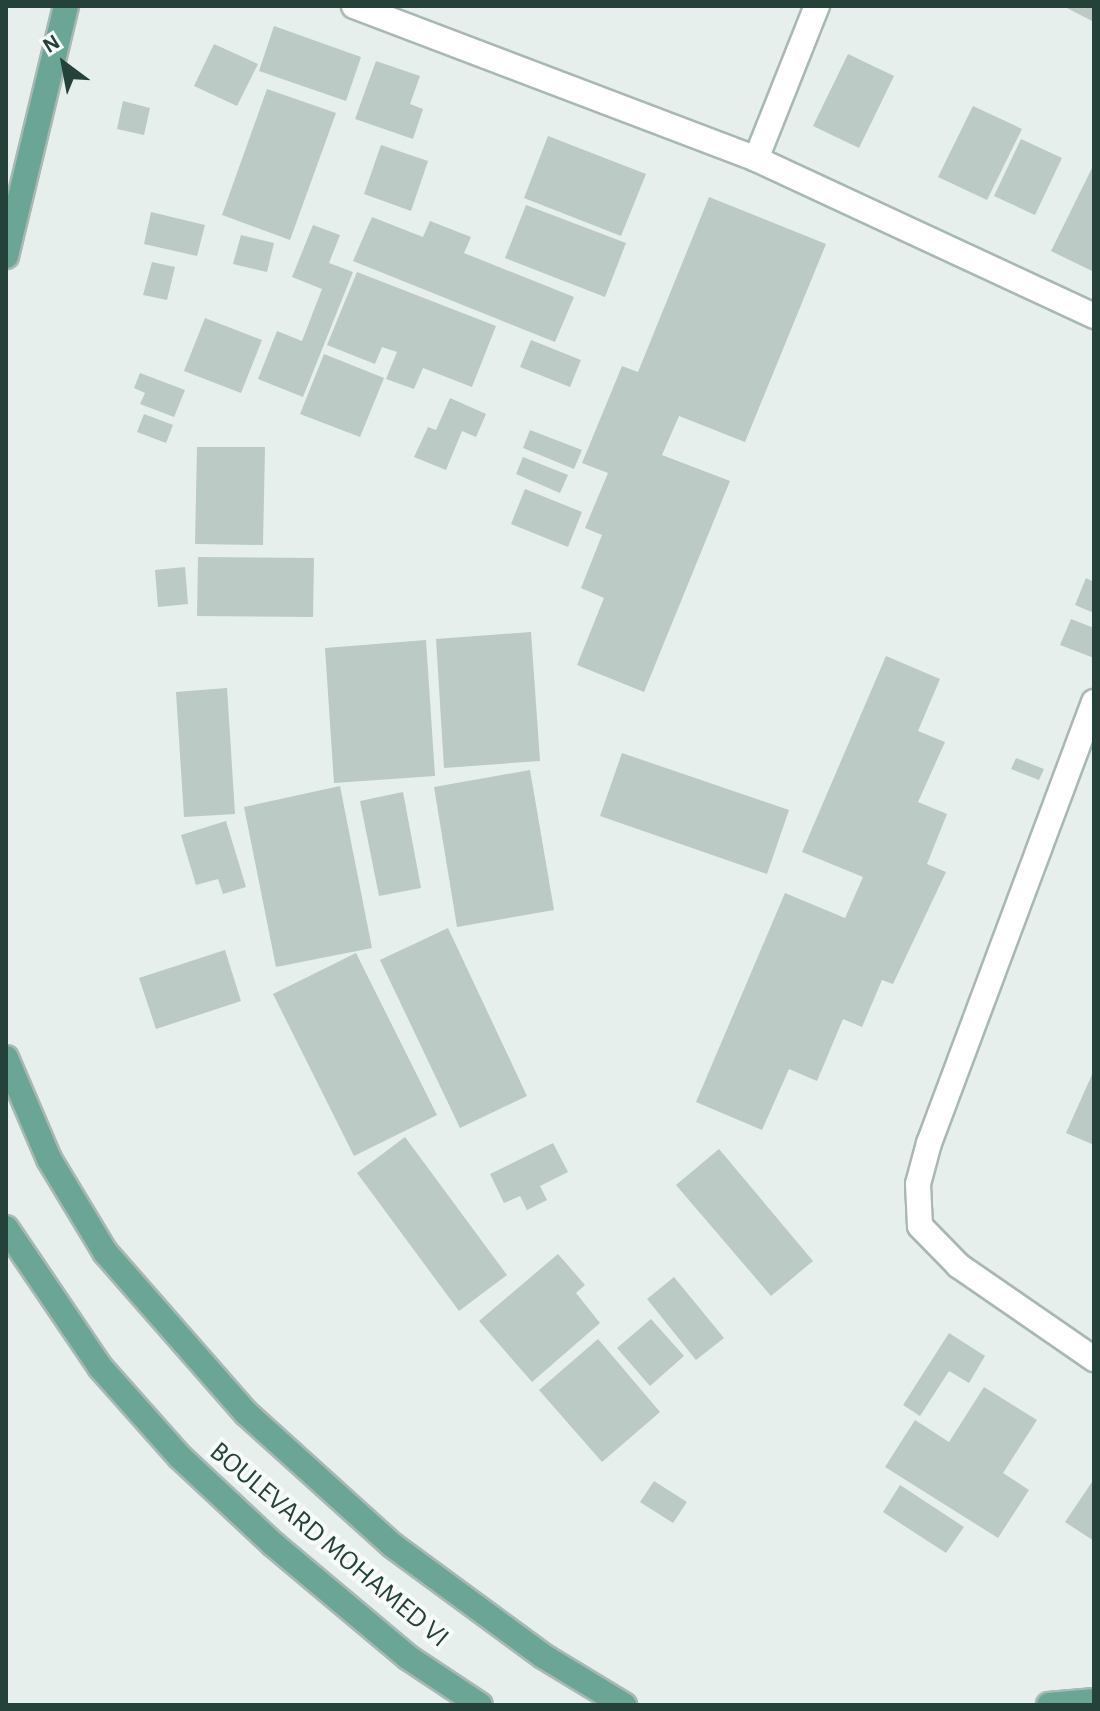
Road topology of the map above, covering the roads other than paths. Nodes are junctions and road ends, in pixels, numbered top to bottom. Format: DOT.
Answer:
graph roads {
  1 [pos="66,6"];
  2 [pos="354,6"];
  3 [pos="817,6"];
  4 [pos="756,159"];
  5 [pos="6,256"];
  6 [pos="1094,316"];
  7 [pos="1094,702"];
  8 [pos="6,1058"];
  9 [pos="6,1228"];
  10 [pos="1094,1359"];
  11 [pos="1094,1701"];
  12 [pos="480,1705"];
  13 [pos="624,1705"];
  14 [pos="1049,1705"];
  1 -- 5 [label="main road"];
  2 -- 4 [label="street"];
  3 -- 4 [label="street"];
  4 -- 6 [label="street"];
  7 -- 10 [label="street"];
  8 -- 13 [label="main road, BOULEVARD MOHAMED VI"];
  9 -- 12 [label="main road, BOULEVARD MOHAMED VI"];
  11 -- 14 [label="main road"];
}
